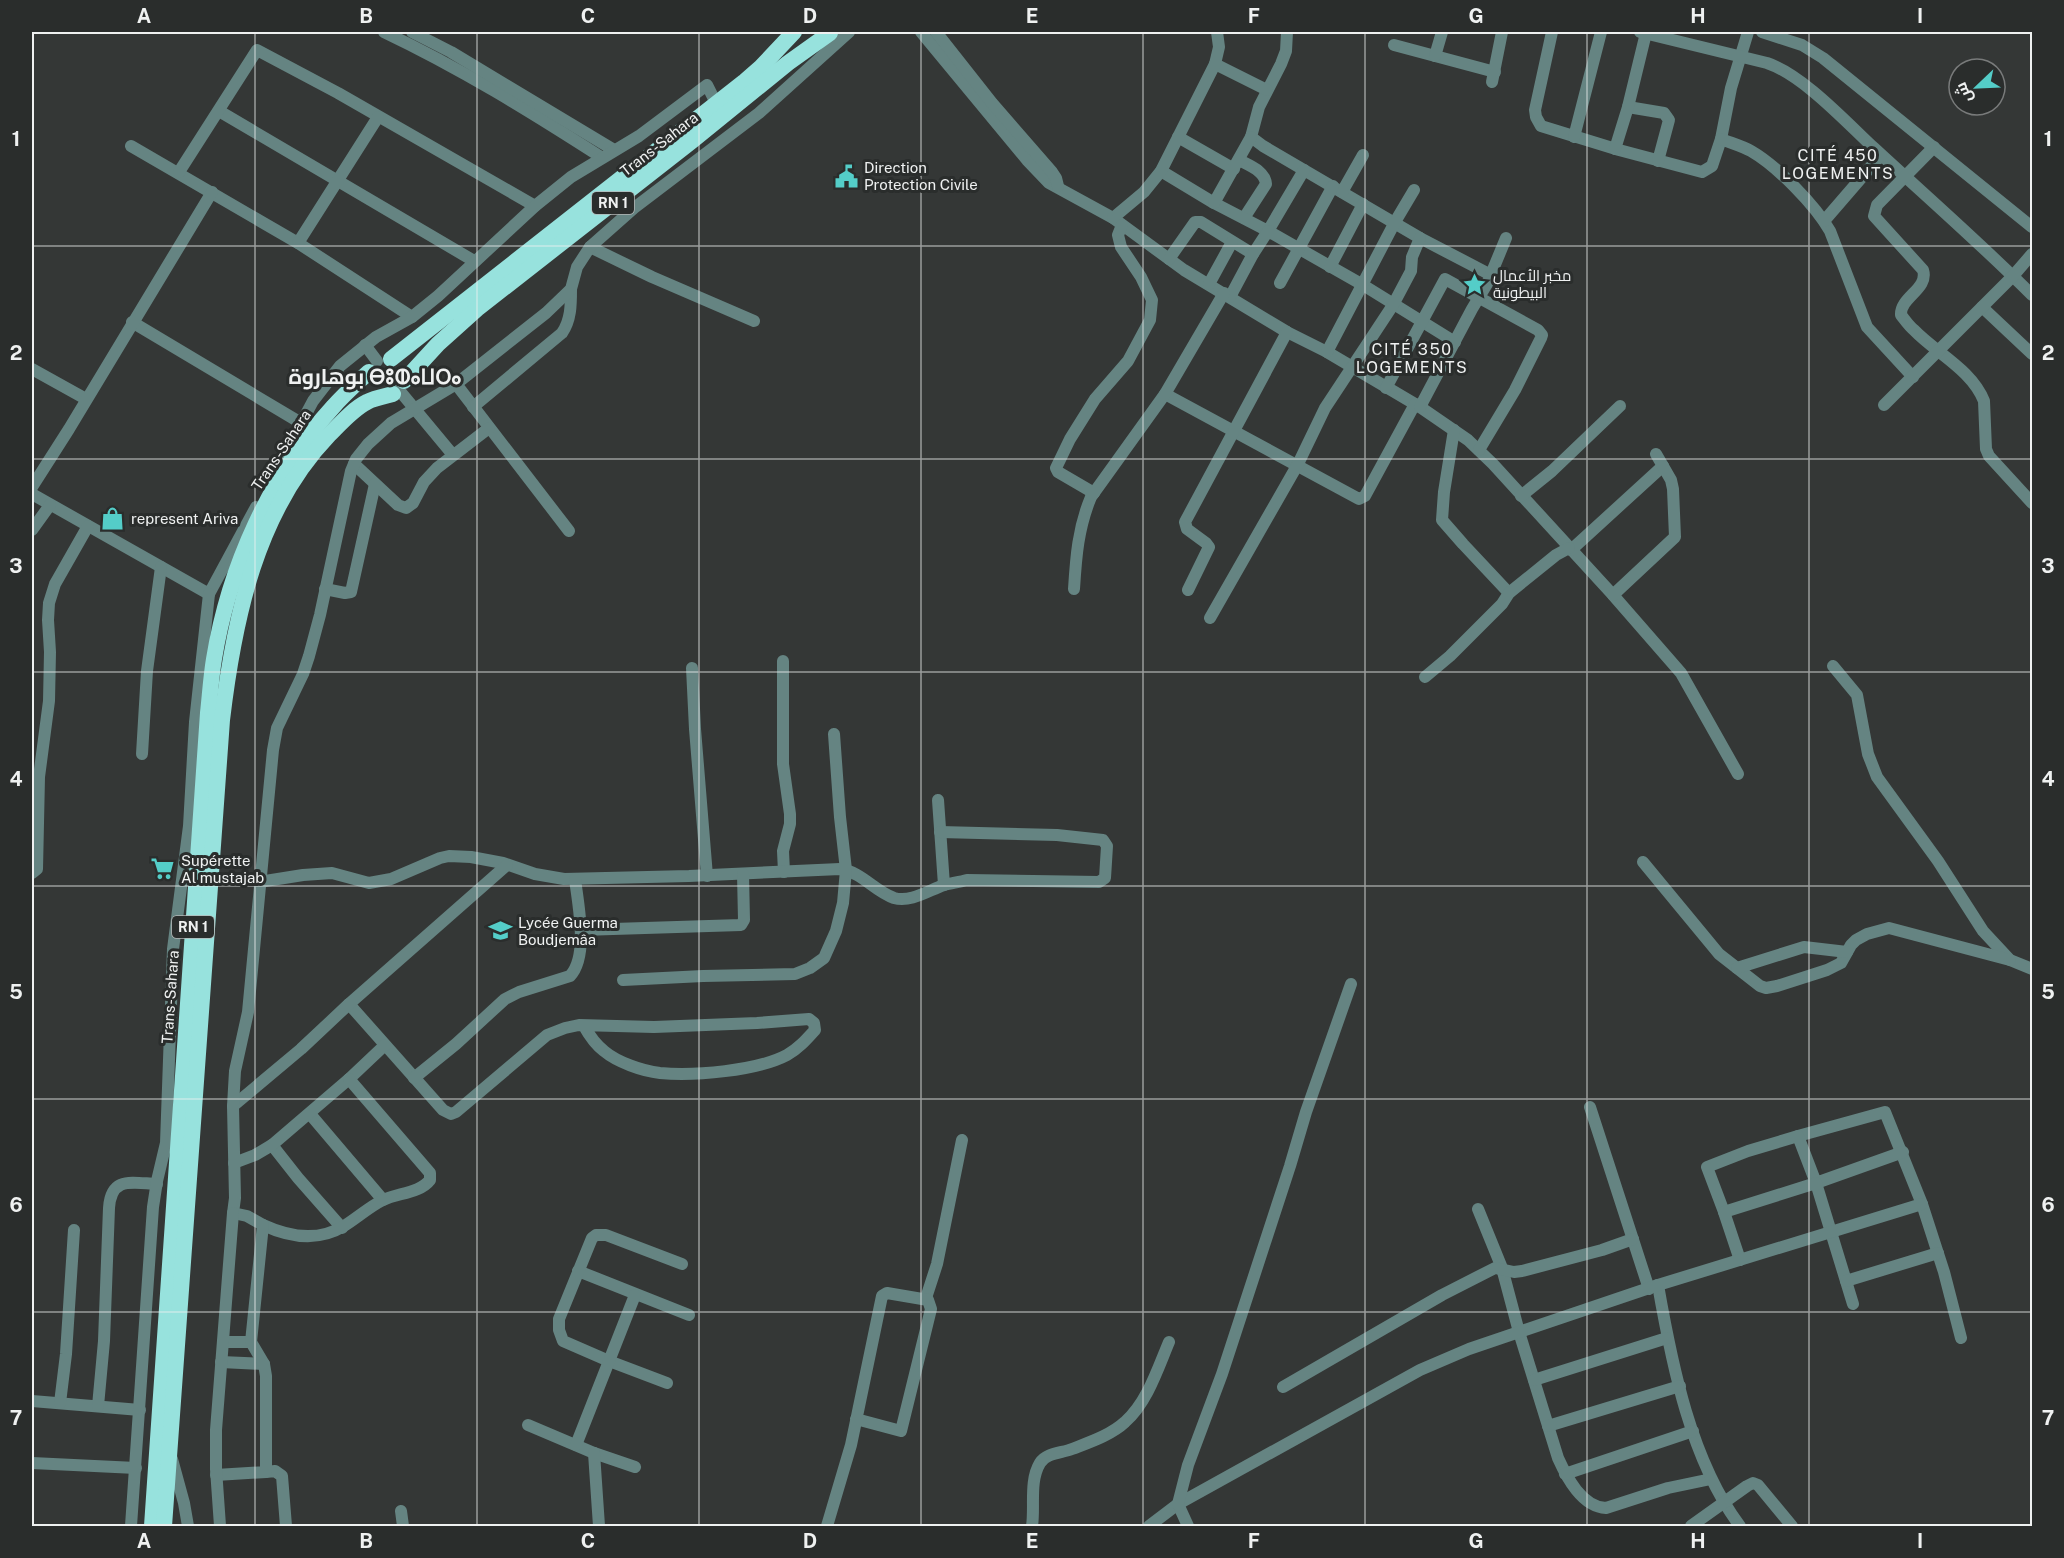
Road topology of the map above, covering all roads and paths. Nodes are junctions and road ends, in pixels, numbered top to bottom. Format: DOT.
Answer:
graph roads {
  1 [pos="384,32"];
  2 [pos="411,32"];
  3 [pos="794,32"];
  4 [pos="1217,32"];
  5 [pos="1287,32"];
  6 [pos="1442,32"];
  7 [pos="1502,32"];
  8 [pos="1552,32"];
  9 [pos="1601,32"];
  10 [pos="1643,32"];
  11 [pos="1748,32"];
  12 [pos="1762,32"];
  13 [pos="834,33"];
  14 [pos="931,34"];
  15 [pos="1664,34"];
  16 [pos="1394,45"];
  17 [pos="446,56"];
  18 [pos="1435,56"];
  19 [pos="1740,57"];
  20 [pos="1215,63"];
  21 [pos="1268,90"];
  22 [pos="513,95"];
  23 [pos="716,104"];
  24 [pos="1628,107"];
  25 [pos="219,111"];
  26 [pos="378,117"];
  27 [pos="1178,137"];
  28 [pos="1251,137"];
  29 [pos="1574,137"];
  30 [pos="1720,139"];
  31 [pos="131,146"];
  32 [pos="1934,147"];
  33 [pos="1615,149"];
  34 [pos="614,150"];
  35 [pos="1363,155"];
  36 [pos="1881,155"];
  37 [pos="602,157"];
  38 [pos="1658,161"];
  39 [pos="1236,164"];
  40 [pos="1304,170"];
  41 [pos="1161,171"];
  42 [pos="179,172"];
  43 [pos="1905,176"];
  44 [pos="336,181"];
  45 [pos="1338,189"];
  46 [pos="1414,190"];
  47 [pos="212,192"];
  48 [pos="1214,203"];
  49 [pos="1363,204"];
  50 [pos="535,206"];
  51 [pos="1244,218"];
  52 [pos="1117,221"];
  53 [pos="1824,221"];
  54 [pos="1395,222"];
  55 [pos="2032,227"];
  56 [pos="1268,231"];
  57 [pos="1420,238"];
  58 [pos="1506,238"];
  59 [pos="1232,242"];
  60 [pos="298,243"];
  61 [pos="590,247"];
  62 [pos="1299,249"];
  63 [pos="1253,254"];
  64 [pos="2032,254"];
  65 [pos="1168,259"];
  66 [pos="474,261"];
  67 [pos="1330,267"];
  68 [pos="1491,274"];
  69 [pos="2013,276"];
  70 [pos="1280,283"];
  71 [pos="1209,284"];
  72 [pos="1362,285"];
  73 [pos="571,289"];
  74 [pos="1227,295"];
  75 [pos="2032,295"];
  76 [pos="1479,298"];
  77 [pos="1394,305"];
  78 [pos="1982,307"];
  79 [pos="412,317"];
  80 [pos="754,321"];
  81 [pos="132,322"];
  82 [pos="1422,322"];
  83 [pos="1287,332"];
  84 [pos="1455,342"];
  85 [pos="365,345"];
  86 [pos="1938,351"];
  87 [pos="1327,352"];
  88 [pos="2032,354"];
  89 [pos="379,364"];
  90 [pos="1351,368"];
  91 [pos="32,369"];
  92 [pos="1913,377"];
  93 [pos="456,384"];
  94 [pos="399,388"];
  95 [pos="1386,388"];
  96 [pos="1165,394"];
  97 [pos="86,399"];
  98 [pos="1884,405"];
  99 [pos="1417,406"];
  100 [pos="1620,406"];
  101 [pos="473,407"];
  102 [pos="415,410"];
  103 [pos="301,423"];
  104 [pos="489,428"];
  105 [pos="1454,430"];
  106 [pos="1234,432"];
  107 [pos="1479,450"];
  108 [pos="1656,454"];
  109 [pos="453,455"];
  110 [pos="354,464"];
  111 [pos="1298,464"];
  112 [pos="1663,466"];
  113 [pos="375,484"];
  114 [pos="32,487"];
  115 [pos="1094,493"];
  116 [pos="32,494"];
  117 [pos="1521,496"];
  118 [pos="2032,503"];
  119 [pos="50,505"];
  120 [pos="88,526"];
  121 [pos="32,530"];
  122 [pos="569,531"];
  123 [pos="1570,549"];
  124 [pos="161,567"];
  125 [pos="325,590"];
  126 [pos="1074,590"];
  127 [pos="1188,590"];
  128 [pos="1509,593"];
  129 [pos="209,594"];
  130 [pos="1613,595"];
  131 [pos="1210,618"];
  132 [pos="783,661"];
  133 [pos="1833,666"];
  134 [pos="692,668"];
  135 [pos="1425,676"];
  136 [pos="834,734"];
  137 [pos="142,754"];
  138 [pos="1738,774"];
  139 [pos="938,800"];
  140 [pos="940,832"];
  141 [pos="1643,862"];
  142 [pos="507,865"];
  143 [pos="846,870"];
  144 [pos="784,872"];
  145 [pos="32,873"];
  146 [pos="743,874"];
  147 [pos="707,876"];
  148 [pos="575,879"];
  149 [pos="259,882"];
  150 [pos="944,885"];
  151 [pos="581,930"];
  152 [pos="1846,952"];
  153 [pos="2010,960"];
  154 [pos="1737,968"];
  155 [pos="2032,969"];
  156 [pos="623,980"];
  157 [pos="1351,984"];
  158 [pos="349,1004"];
  159 [pos="584,1026"];
  160 [pos="385,1045"];
  161 [pos="414,1078"];
  162 [pos="349,1079"];
  163 [pos="233,1106"];
  164 [pos="1590,1107"];
  165 [pos="310,1114"];
  166 [pos="1798,1136"];
  167 [pos="962,1140"];
  168 [pos="272,1145"];
  169 [pos="1903,1152"];
  170 [pos="234,1163"];
  171 [pos="1816,1183"];
  172 [pos="156,1184"];
  173 [pos="383,1200"];
  174 [pos="1922,1203"];
  175 [pos="1478,1209"];
  176 [pos="1724,1212"];
  177 [pos="233,1213"];
  178 [pos="263,1225"];
  179 [pos="342,1228"];
  180 [pos="74,1230"];
  181 [pos="1831,1231"];
  182 [pos="1633,1239"];
  183 [pos="1938,1253"];
  184 [pos="1740,1260"];
  185 [pos="682,1264"];
  186 [pos="1502,1268"];
  187 [pos="578,1271"];
  188 [pos="1846,1281"];
  189 [pos="1653,1287"];
  190 [pos="635,1295"];
  191 [pos="926,1298"];
  192 [pos="1853,1304"];
  193 [pos="689,1315"];
  194 [pos="1519,1332"];
  195 [pos="1667,1338"];
  196 [pos="1961,1338"];
  197 [pos="223,1342"];
  198 [pos="251,1342"];
  199 [pos="1169,1342"];
  200 [pos="609,1361"];
  201 [pos="221,1362"];
  202 [pos="264,1364"];
  203 [pos="1533,1380"];
  204 [pos="667,1383"];
  205 [pos="1680,1386"];
  206 [pos="1283,1388"];
  207 [pos="32,1401"];
  208 [pos="60,1404"];
  209 [pos="98,1406"];
  210 [pos="140,1410"];
  211 [pos="856,1419"];
  212 [pos="528,1425"];
  213 [pos="1548,1426"];
  214 [pos="1694,1431"];
  215 [pos="576,1445"];
  216 [pos="170,1452"];
  217 [pos="594,1453"];
  218 [pos="32,1463"];
  219 [pos="635,1467"];
  220 [pos="136,1468"];
  221 [pos="266,1472"];
  222 [pos="216,1474"];
  223 [pos="1565,1474"];
  224 [pos="1711,1479"];
  225 [pos="1723,1502"];
  226 [pos="1178,1504"];
  227 [pos="401,1510"];
  228 [pos="131,1527"];
  229 [pos="152,1527"];
  230 [pos="164,1527"];
  231 [pos="188,1527"];
  232 [pos="220,1527"];
  233 [pos="286,1527"];
  234 [pos="403,1527"];
  235 [pos="599,1527"];
  236 [pos="828,1527"];
  237 [pos="1032,1527"];
  238 [pos="1149,1527"];
  239 [pos="1188,1527"];
  240 [pos="1691,1527"];
  241 [pos="1740,1527"];
  242 [pos="1792,1527"];
  1 -- 17 [label="street"];
  2 -- 17 [label="street"];
  3 -- 23 [label="highway, Trans-Sahara / RN 1"];
  4 -- 20 [label="street"];
  5 -- 21 [label="street"];
  6 -- 18 [label="street"];
  7 -- 18 [label="street"];
  8 -- 29 [label="street"];
  9 -- 29 [label="street"];
  10 -- 15 [label="street"];
  10 -- 24 [label="street"];
  11 -- 19 [label="street"];
  12 -- 32 [label="street"];
  13 -- 61 [label="street"];
  13 -- 94 [label="highway, Trans-Sahara / RN 1"];
  14 -- 52 [label="street"];
  15 -- 19 [label="street"];
  16 -- 18 [label="street"];
  17 -- 22 [label="street"];
  19 -- 30 [label="street"];
  19 -- 36 [label="street"];
  20 -- 21 [label="street"];
  20 -- 27 [label="street"];
  21 -- 28 [label="street"];
  22 -- 34 [label="street"];
  22 -- 37 [label="street"];
  23 -- 34 [label="street"];
  23 -- 89 [label="highway, Trans-Sahara / RN 1"];
  24 -- 33 [label="street"];
  24 -- 38 [label="street"];
  25 -- 26 [label="street"];
  25 -- 42 [label="street"];
  25 -- 44 [label="street"];
  26 -- 44 [label="street"];
  26 -- 50 [label="street"];
  27 -- 39 [label="street"];
  27 -- 41 [label="street"];
  28 -- 39 [label="street"];
  28 -- 40 [label="street"];
  29 -- 33 [label="street"];
  30 -- 38 [label="street"];
  30 -- 53 [label="street"];
  31 -- 42 [label="street"];
  32 -- 43 [label="street"];
  32 -- 55 [label="street"];
  33 -- 38 [label="street"];
  34 -- 37 [label="street"];
  35 -- 45 [label="street"];
  36 -- 43 [label="street"];
  36 -- 53 [label="street"];
  37 -- 50 [label="street"];
  39 -- 48 [label="street"];
  39 -- 51 [label="street"];
  40 -- 45 [label="street"];
  40 -- 56 [label="street"];
  41 -- 48 [label="street"];
  41 -- 52 [label="street"];
  42 -- 47 [label="street"];
  43 -- 69 [label="street"];
  43 -- 86 [label="street"];
  44 -- 60 [label="street"];
  44 -- 66 [label="street"];
  45 -- 49 [label="street"];
  45 -- 62 [label="street"];
  46 -- 54 [label="street"];
  47 -- 60 [label="street"];
  47 -- 81 [label="street"];
  48 -- 51 [label="street"];
  49 -- 54 [label="street"];
  49 -- 67 [label="street"];
  50 -- 66 [label="street"];
  51 -- 56 [label="street"];
  52 -- 65 [label="street"];
  52 -- 115 [label="street"];
  53 -- 92 [label="street"];
  54 -- 57 [label="street"];
  54 -- 72 [label="street"];
  56 -- 62 [label="street"];
  56 -- 63 [label="street"];
  57 -- 68 [label="street"];
  57 -- 77 [label="street"];
  58 -- 68 [label="street"];
  59 -- 63 [label="street"];
  59 -- 65 [label="street"];
  59 -- 71 [label="street"];
  60 -- 79 [label="street"];
  61 -- 73 [label="street"];
  61 -- 80 [label="street"];
  62 -- 67 [label="street"];
  62 -- 70 [label="street"];
  63 -- 74 [label="street"];
  64 -- 69 [label="street"];
  65 -- 71 [label="street"];
  66 -- 79 [label="street"];
  67 -- 72 [label="street"];
  68 -- 76 [label="street"];
  69 -- 75 [label="street"];
  69 -- 78 [label="street"];
  71 -- 74 [label="street"];
  72 -- 77 [label="street"];
  72 -- 87 [label="street"];
  73 -- 93 [label="street"];
  73 -- 101 [label="street"];
  74 -- 83 [label="street"];
  74 -- 96 [label="street"];
  76 -- 82 [label="street"];
  76 -- 84 [label="street"];
  76 -- 107 [label="street"];
  77 -- 82 [label="street"];
  77 -- 90 [label="street"];
  78 -- 86 [label="street"];
  78 -- 88 [label="street"];
  79 -- 85 [label="street"];
  81 -- 97 [label="street"];
  81 -- 103 [label="street"];
  82 -- 84 [label="street"];
  82 -- 95 [label="street"];
  83 -- 87 [label="street"];
  83 -- 106 [label="street"];
  84 -- 99 [label="street"];
  85 -- 89 [label="street"];
  85 -- 103 [label="street"];
  86 -- 92 [label="street"];
  86 -- 118 [label="street"];
  87 -- 90 [label="street"];
  89 -- 94 [label="highway"];
  89 -- 94 [label="highway"];
  89 -- 229 [label="highway, Trans-Sahara / RN 1"];
  90 -- 95 [label="street"];
  90 -- 111 [label="street"];
  91 -- 97 [label="street"];
  92 -- 98 [label="street"];
  93 -- 101 [label="street"];
  93 -- 102 [label="street"];
  94 -- 102 [label="street"];
  94 -- 216 [label="highway, Trans-Sahara / RN 1"];
  95 -- 99 [label="street"];
  96 -- 106 [label="street"];
  96 -- 115 [label="street"];
  97 -- 114 [label="street"];
  99 -- 105 [label="street"];
  99 -- 111 [label="street"];
  100 -- 117 [label="street"];
  101 -- 104 [label="street"];
  102 -- 109 [label="street"];
  102 -- 110 [label="street"];
  103 -- 129 [label="street"];
  104 -- 109 [label="street"];
  104 -- 122 [label="street"];
  105 -- 107 [label="street"];
  105 -- 128 [label="street"];
  106 -- 111 [label="street"];
  106 -- 127 [label="street"];
  107 -- 117 [label="street"];
  108 -- 112 [label="street"];
  109 -- 113 [label="street"];
  110 -- 113 [label="street"];
  110 -- 125 [label="street"];
  111 -- 131 [label="street"];
  112 -- 123 [label="street"];
  112 -- 130 [label="street"];
  113 -- 125 [label="street"];
  115 -- 126 [label="street"];
  116 -- 119 [label="street"];
  117 -- 123 [label="street"];
  119 -- 120 [label="street"];
  119 -- 121 [label="street"];
  120 -- 124 [label="street"];
  120 -- 145 [label="street"];
  123 -- 128 [label="street"];
  123 -- 130 [label="street"];
  124 -- 129 [label="street"];
  124 -- 137 [label="street"];
  125 -- 149 [label="street"];
  128 -- 135 [label="street"];
  129 -- 172 [label="street"];
  130 -- 138 [label="street"];
  132 -- 144 [label="street"];
  133 -- 153 [label="street"];
  134 -- 147 [label="street"];
  136 -- 143 [label="street"];
  139 -- 140 [label="street"];
  140 -- 150 [label="street"];
  140 -- 150 [label="street"];
  141 -- 154 [label="street"];
  142 -- 148 [label="street"];
  142 -- 149 [label="street"];
  142 -- 158 [label="street"];
  143 -- 144 [label="street"];
  143 -- 150 [label="street"];
  143 -- 156 [label="street"];
  144 -- 146 [label="street"];
  146 -- 147 [label="street"];
  146 -- 151 [label="street"];
  147 -- 148 [label="street"];
  148 -- 151 [label="street"];
  149 -- 163 [label="street"];
  151 -- 161 [label="street"];
  152 -- 153 [label="street"];
  152 -- 154 [label="street"];
  152 -- 154 [label="street"];
  153 -- 155 [label="street"];
  157 -- 226 [label="street"];
  158 -- 160 [label="street"];
  158 -- 163 [label="street"];
  159 -- 159 [label="street"];
  159 -- 161 [label="street"];
  160 -- 161 [label="street"];
  160 -- 162 [label="street"];
  162 -- 165 [label="street"];
  162 -- 173 [label="street"];
  163 -- 170 [label="street"];
  164 -- 182 [label="street"];
  165 -- 168 [label="street"];
  165 -- 173 [label="street"];
  166 -- 169 [label="street"];
  166 -- 171 [label="street"];
  166 -- 176 [label="street"];
  167 -- 191 [label="street"];
  168 -- 170 [label="street"];
  168 -- 179 [label="street"];
  169 -- 171 [label="street"];
  169 -- 174 [label="street"];
  170 -- 177 [label="street"];
  171 -- 176 [label="street"];
  171 -- 181 [label="street"];
  172 -- 209 [label="street"];
  172 -- 210 [label="street"];
  173 -- 179 [label="street"];
  174 -- 181 [label="street"];
  174 -- 183 [label="street"];
  175 -- 186 [label="street"];
  176 -- 184 [label="street"];
  177 -- 178 [label="street"];
  177 -- 197 [label="street"];
  178 -- 179 [label="street"];
  178 -- 198 [label="street"];
  180 -- 208 [label="street"];
  181 -- 184 [label="street"];
  181 -- 188 [label="street"];
  182 -- 186 [label="street"];
  182 -- 189 [label="street"];
  183 -- 188 [label="street"];
  183 -- 196 [label="street"];
  184 -- 189 [label="street"];
  185 -- 187 [label="street"];
  186 -- 194 [label="street"];
  186 -- 206 [label="street"];
  187 -- 190 [label="street"];
  187 -- 200 [label="street"];
  188 -- 192 [label="street"];
  189 -- 194 [label="street"];
  189 -- 195 [label="street"];
  190 -- 193 [label="street"];
  190 -- 200 [label="street"];
  191 -- 211 [label="street"];
  191 -- 211 [label="street"];
  194 -- 203 [label="street"];
  194 -- 226 [label="street"];
  195 -- 203 [label="street"];
  195 -- 205 [label="street"];
  197 -- 198 [label="street"];
  197 -- 201 [label="street"];
  198 -- 202 [label="street"];
  199 -- 237 [label="street"];
  200 -- 204 [label="street"];
  200 -- 215 [label="street"];
  201 -- 202 [label="street"];
  201 -- 222 [label="street"];
  202 -- 221 [label="street"];
  203 -- 213 [label="street"];
  205 -- 213 [label="street"];
  205 -- 214 [label="street"];
  207 -- 208 [label="street"];
  208 -- 209 [label="street"];
  209 -- 210 [label="street"];
  210 -- 220 [label="street"];
  211 -- 236 [label="street"];
  212 -- 215 [label="street"];
  213 -- 223 [label="street"];
  214 -- 223 [label="street"];
  214 -- 224 [label="street"];
  215 -- 217 [label="street"];
  216 -- 230 [label="highway, Trans-Sahara / RN 1"];
  216 -- 231 [label="street"];
  217 -- 219 [label="street"];
  217 -- 235 [label="street"];
  218 -- 220 [label="street"];
  220 -- 228 [label="street"];
  221 -- 222 [label="street"];
  221 -- 233 [label="street"];
  222 -- 232 [label="street"];
  223 -- 224 [label="street"];
  224 -- 225 [label="street"];
  225 -- 240 [label="street"];
  225 -- 241 [label="street"];
  225 -- 242 [label="street"];
  226 -- 238 [label="street"];
  226 -- 239 [label="street"];
  227 -- 234 [label="street"];
}
